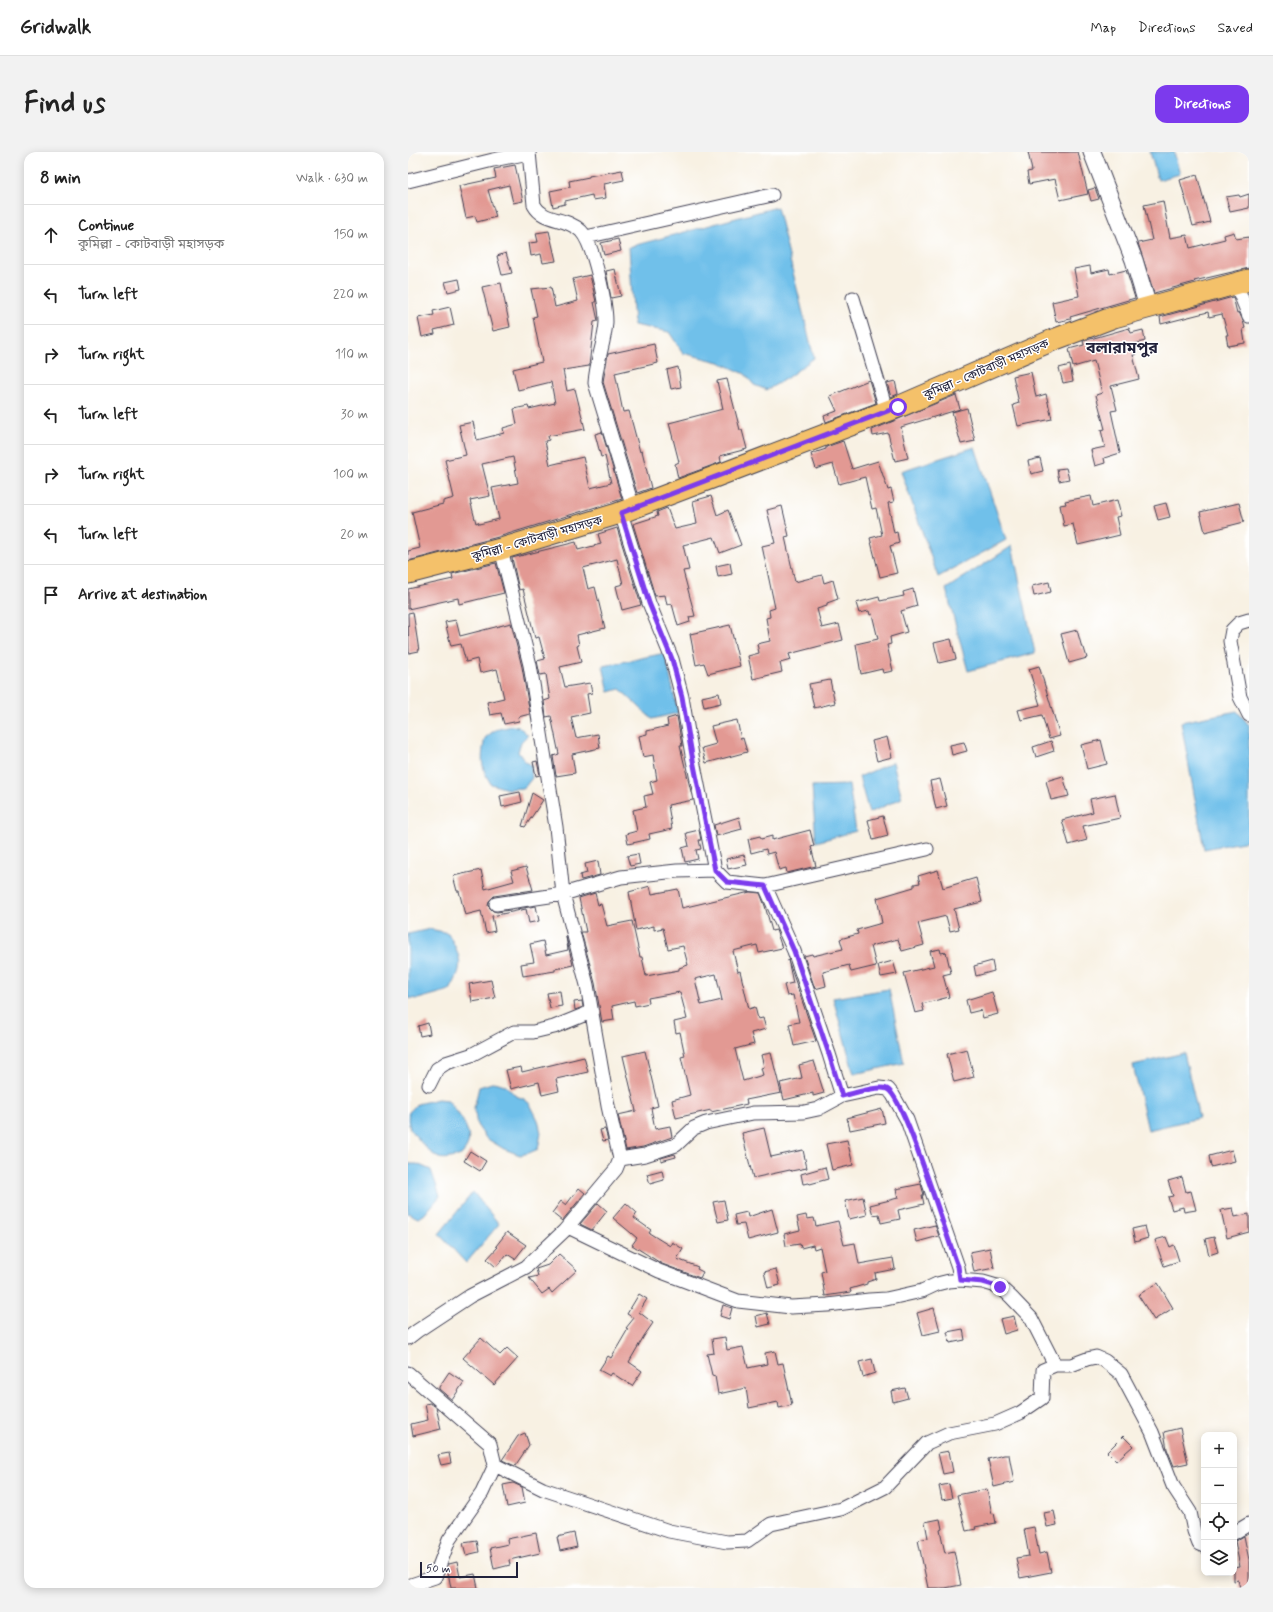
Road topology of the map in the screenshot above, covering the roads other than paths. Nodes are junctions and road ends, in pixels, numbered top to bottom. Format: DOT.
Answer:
graph roads {
  1 [pos="529,152"];
  2 [pos="1092,152"];
  3 [pos="408,181"];
  4 [pos="772,194"];
  5 [pos="586,237"];
  6 [pos="1242,282"];
  7 [pos="853,298"];
  8 [pos="1148,307"];
  9 [pos="1249,316"];
  10 [pos="887,412"];
  11 [pos="627,510"];
  12 [pos="501,549"];
  13 [pos="408,574"];
  14 [pos="1249,620"];
  15 [pos="1249,715"];
  16 [pos="927,849"];
  17 [pos="715,870"];
  18 [pos="765,886"];
  19 [pos="563,894"];
  20 [pos="496,904"];
  21 [pos="591,1012"];
  22 [pos="429,1085"];
  23 [pos="842,1096"];
  24 [pos="620,1159"];
  25 [pos="568,1227"];
  26 [pos="960,1280"];
  27 [pos="408,1338"];
  28 [pos="1055,1365"];
  29 [pos="408,1373"];
  30 [pos="495,1465"];
  31 [pos="1249,1524"];
  32 [pos="1237,1531"];
  33 [pos="1201,1545"];
  34 [pos="408,1586"];
  1 -- 3 [label="street"];
  1 -- 5 [label="street"];
  2 -- 8 [label="street"];
  4 -- 5 [label="street"];
  5 -- 11 [label="street"];
  6 -- 8 [label="main road, কুমিল্লা - কোটবাড়ী মহাসড়ক"];
  6 -- 9 [label="street"];
  7 -- 10 [label="street"];
  8 -- 10 [label="main road, কুমিল্লা - কোটবাড়ী মহাসড়ক"];
  10 -- 11 [label="main road, কুমিল্লা - কোটবাড়ী মহাসড়ক"];
  11 -- 12 [label="main road, কুমিল্লা - কোটবাড়ী মহাসড়ক"];
  11 -- 17 [label="street"];
  12 -- 13 [label="main road, কুমিল্লা - কোটবাড়ী মহাসড়ক"];
  12 -- 19 [label="street"];
  14 -- 15 [label="street"];
  16 -- 18 [label="street"];
  17 -- 18 [label="street"];
  17 -- 19 [label="street"];
  18 -- 23 [label="street"];
  19 -- 20 [label="street"];
  19 -- 21 [label="street"];
  21 -- 22 [label="street"];
  21 -- 24 [label="street"];
  23 -- 24 [label="street"];
  23 -- 26 [label="street"];
  24 -- 25 [label="street"];
  25 -- 26 [label="street"];
  25 -- 27 [label="street"];
  26 -- 28 [label="street"];
  28 -- 30 [label="street"];
  28 -- 33 [label="street"];
  29 -- 30 [label="street"];
  30 -- 34 [label="street"];
  31 -- 32 [label="street"];
}
